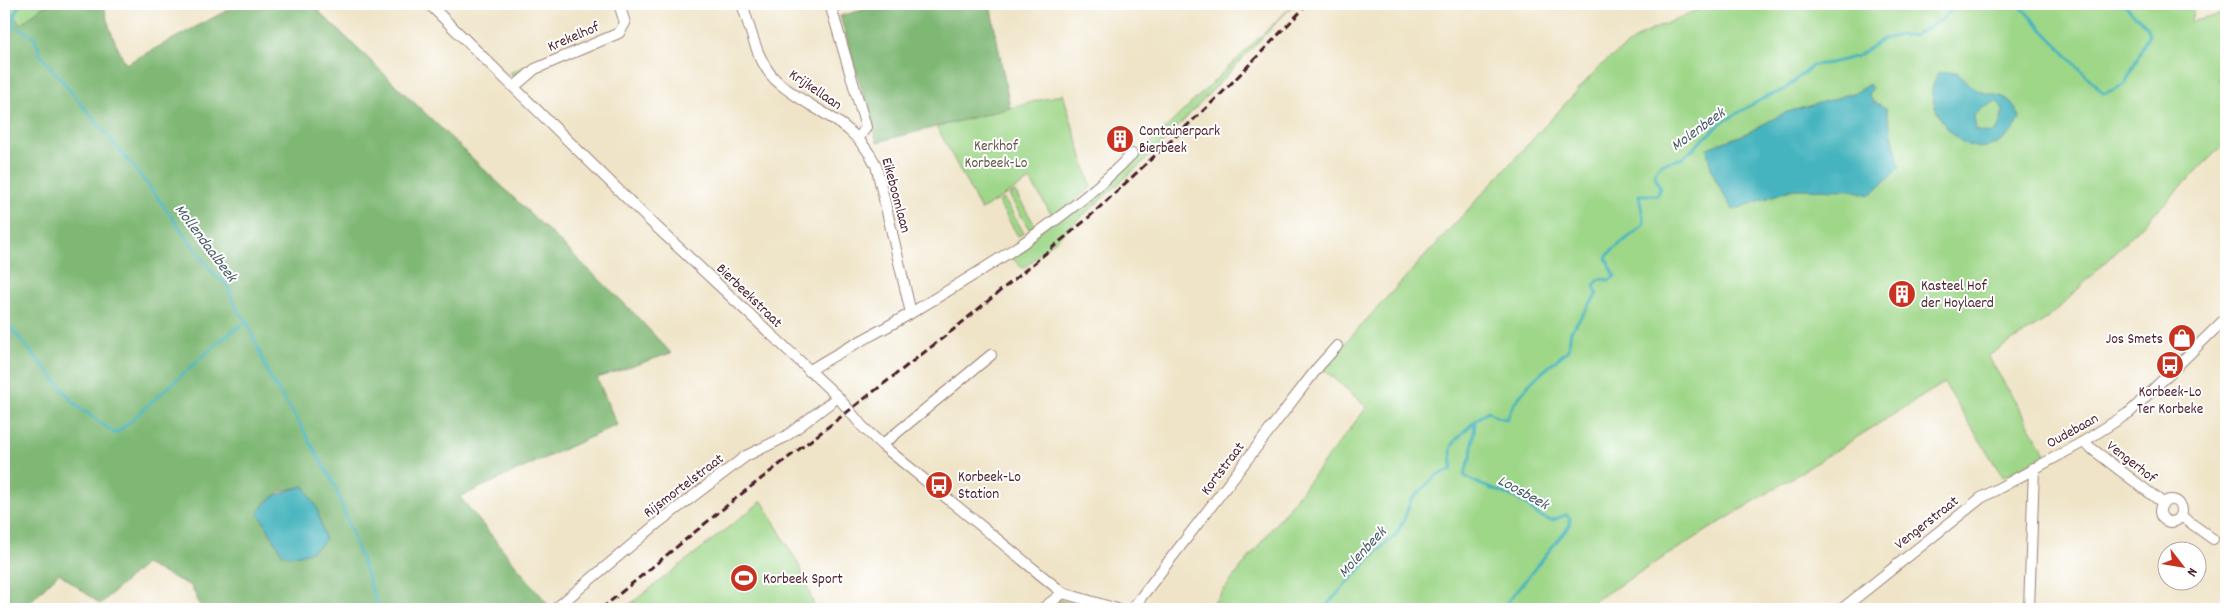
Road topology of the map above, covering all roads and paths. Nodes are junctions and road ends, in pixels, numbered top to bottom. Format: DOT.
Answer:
graph roads {
  1 [pos="429,4"];
  2 [pos="619,4"];
  3 [pos="742,4"];
  4 [pos="830,4"];
  5 [pos="514,87"];
  6 [pos="859,138"];
  7 [pos="1132,154"];
  8 [pos="911,313"];
  9 [pos="2226,318"];
  10 [pos="1337,346"];
  11 [pos="991,355"];
  12 [pos="809,370"];
  13 [pos="838,397"];
  14 [pos="2083,442"];
  15 [pos="882,444"];
  16 [pos="2034,468"];
  17 [pos="2163,504"];
  18 [pos="2181,516"];
  19 [pos="2213,539"];
  20 [pos="1063,593"];
  21 [pos="555,609"];
  22 [pos="1042,609"];
  23 [pos="1117,609"];
  24 [pos="1132,609"];
  25 [pos="1842,609"];
  26 [pos="2029,609"];
  1 -- 5 [label="street, Bierbeekstraat"];
  2 -- 5 [label="street, Krekelhof"];
  3 -- 6 [label="street, Krijkellaan"];
  4 -- 6 [label="street"];
  5 -- 12 [label="street, Bierbeekstraat"];
  6 -- 8 [label="street, Eikeboomlaan"];
  7 -- 8 [label="street"];
  8 -- 12 [label="street"];
  9 -- 14 [label="street, Oudebaan"];
  10 -- 24 [label="street, Kortstraat"];
  11 -- 15 [label="street"];
  12 -- 13 [label="street, Bierbeekstraat"];
  13 -- 15 [label="street, Bierbeekstraat"];
  13 -- 21 [label="street, Rijsmortelstraat"];
  14 -- 16 [label="street, Oudebaan"];
  14 -- 17 [label="street, Vengerhof"];
  15 -- 20 [label="street, Bierbeekstraat"];
  16 -- 25 [label="street, Vengerstraat"];
  16 -- 26 [label="street"];
  17 -- 18 [label="street, Vengerhof"];
  17 -- 18 [label="street, Vengerhof"];
  18 -- 19 [label="street, Vengerhof"];
  20 -- 22 [label="street"];
  20 -- 23 [label="street, Bierbeekstraat"];
}
